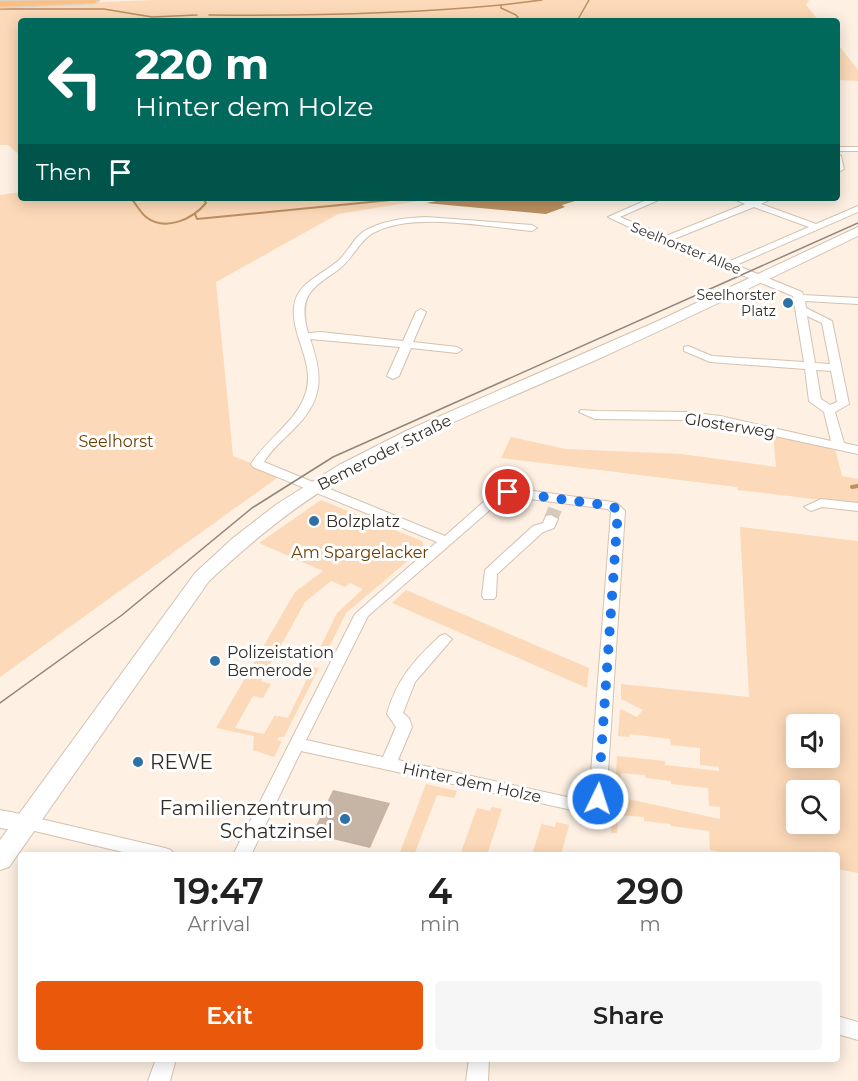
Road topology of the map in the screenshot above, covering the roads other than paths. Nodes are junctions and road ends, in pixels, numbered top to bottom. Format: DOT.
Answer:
graph roads {
  1 [pos="39,0"];
  2 [pos="94,0"];
  3 [pos="0,3"];
  4 [pos="840,149"];
  5 [pos="858,149"];
  6 [pos="652,201"];
  7 [pos="744,201"];
  8 [pos="761,201"];
  9 [pos="753,204"];
  10 [pos="858,209"];
  11 [pos="817,226"];
  12 [pos="532,228"];
  13 [pos="858,231"];
  14 [pos="664,240"];
  15 [pos="728,265"];
  16 [pos="761,278"];
  17 [pos="858,301"];
  18 [pos="800,304"];
  19 [pos="421,312"];
  20 [pos="307,341"];
  21 [pos="407,344"];
  22 [pos="688,349"];
  23 [pos="457,350"];
  24 [pos="809,366"];
  25 [pos="836,368"];
  26 [pos="393,376"];
  27 [pos="829,410"];
  28 [pos="585,412"];
  29 [pos="839,446"];
  30 [pos="858,450"];
  31 [pos="313,488"];
  32 [pos="812,507"];
  33 [pos="858,507"];
  34 [pos="555,509"];
  35 [pos="446,541"];
  36 [pos="489,596"];
  37 [pos="445,639"];
  38 [pos="296,744"];
  39 [pos="388,764"];
  40 [pos="0,819"];
  41 [pos="28,823"];
  42 [pos="152,852"];
  43 [pos="243,852"];
  44 [pos="0,860"];
  45 [pos="840,1026"];
  46 [pos="858,1030"];
  47 [pos="165,1062"];
  48 [pos="479,1062"];
  49 [pos="159,1081"];
  50 [pos="477,1081"];
  1 -- 3 [label="highway"];
  2 -- 3 [label="highway"];
  4 -- 5 [label="street"];
  6 -- 14 [label="street, Seelhorster Allee"];
  7 -- 9 [label="street"];
  8 -- 9 [label="street"];
  9 -- 11 [label="street"];
  9 -- 14 [label="street"];
  10 -- 11 [label="street"];
  11 -- 15 [label="street"];
  12 -- 20 [label="street"];
  13 -- 16 [label="main road, Bemeroder Straße"];
  14 -- 15 [label="street, Seelhorster Allee"];
  15 -- 16 [label="street, Seelhorster Allee"];
  16 -- 18 [label="street"];
  16 -- 31 [label="main road, Bemeroder Straße"];
  17 -- 18 [label="street"];
  18 -- 24 [label="street"];
  18 -- 25 [label="street"];
  19 -- 21 [label="street"];
  20 -- 21 [label="street"];
  20 -- 31 [label="street"];
  21 -- 23 [label="street"];
  21 -- 26 [label="street"];
  22 -- 24 [label="street"];
  24 -- 25 [label="street"];
  24 -- 27 [label="street"];
  25 -- 27 [label="street"];
  27 -- 29 [label="street"];
  28 -- 29 [label="street, Glosterweg"];
  29 -- 30 [label="street, Glosterweg"];
  31 -- 35 [label="street"];
  31 -- 41 [label="main road, Bemeroder Straße"];
  32 -- 33 [label="street"];
  34 -- 35 [label="street, Hinter dem Holze"];
  34 -- 36 [label="street"];
  34 -- 39 [label="street, Hinter dem Holze"];
  35 -- 38 [label="street, Hinter dem Holze"];
  37 -- 39 [label="street, Hinter dem Holze"];
  38 -- 39 [label="street, Hinter dem Holze"];
  38 -- 43 [label="street, Hinter dem Holze"];
  40 -- 41 [label="street"];
  41 -- 42 [label="street"];
  41 -- 44 [label="main road, Bemeroder Straße"];
  45 -- 46 [label="street"];
  47 -- 49 [label="street"];
  48 -- 50 [label="street"];
}
